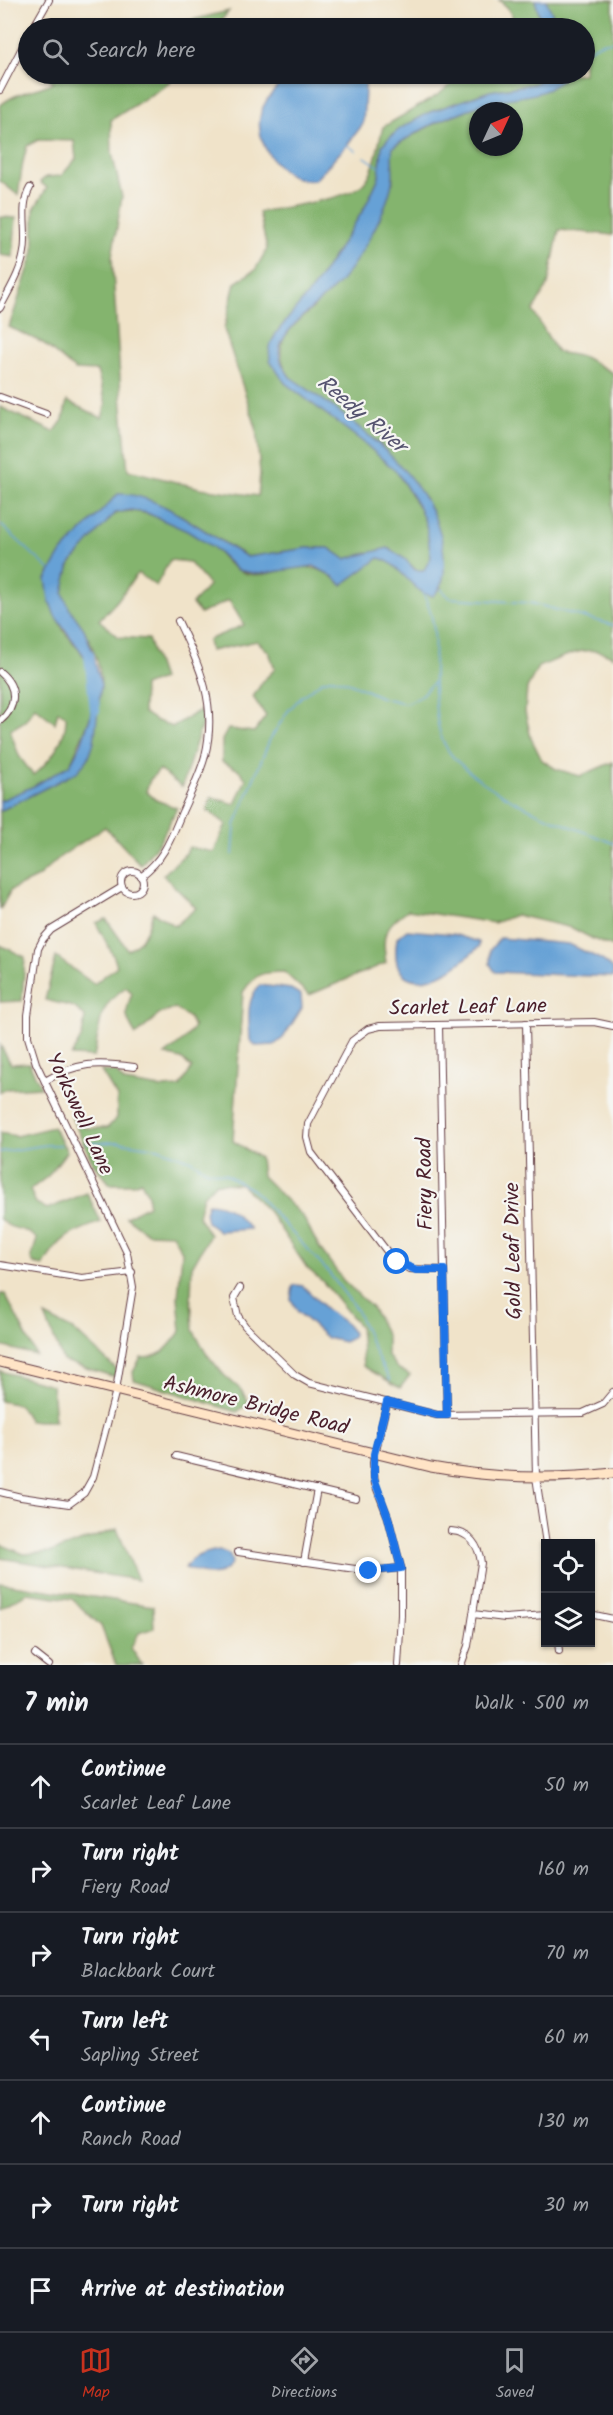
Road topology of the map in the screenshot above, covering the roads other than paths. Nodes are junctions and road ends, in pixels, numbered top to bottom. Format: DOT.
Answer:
graph roads {
  1 [pos="49,0"];
  2 [pos="39,18"];
  3 [pos="18,55"];
  4 [pos="0,90"];
  5 [pos="30,188"];
  6 [pos="0,308"];
  7 [pos="0,396"];
  8 [pos="46,414"];
  9 [pos="178,621"];
  10 [pos="0,672"];
  11 [pos="0,721"];
  12 [pos="141,876"];
  13 [pos="122,887"];
  14 [pos="526,1023"];
  15 [pos="439,1025"];
  16 [pos="613,1026"];
  17 [pos="134,1067"];
  18 [pos="45,1081"];
  19 [pos="0,1264"];
  20 [pos="444,1270"];
  21 [pos="132,1272"];
  22 [pos="240,1288"];
  23 [pos="0,1362"];
  24 [pos="116,1390"];
  25 [pos="613,1392"];
  26 [pos="387,1402"];
  27 [pos="534,1414"];
  28 [pos="447,1415"];
  29 [pos="374,1454"];
  30 [pos="176,1456"];
  31 [pos="613,1473"];
  32 [pos="536,1477"];
  33 [pos="317,1490"];
  34 [pos="0,1492"];
  35 [pos="356,1499"];
  36 [pos="451,1531"];
  37 [pos="545,1539"];
  38 [pos="238,1552"];
  39 [pos="304,1562"];
  40 [pos="401,1568"];
  41 [pos="473,1614"];
  42 [pos="541,1615"];
  43 [pos="595,1615"];
  44 [pos="613,1619"];
  45 [pos="559,1647"];
  46 [pos="559,1651"];
  47 [pos="35,1654"];
  48 [pos="50,1665"];
  49 [pos="398,1665"];
  50 [pos="460,1665"];
  1 -- 2 [label="street"];
  3 -- 4 [label="street"];
  5 -- 6 [label="street"];
  7 -- 8 [label="street"];
  9 -- 12 [label="street"];
  10 -- 11 [label="street"];
  12 -- 13 [label="street"];
  12 -- 13 [label="street"];
  13 -- 18 [label="street, Yorkswell Lane"];
  14 -- 15 [label="street, Scarlet Leaf Lane"];
  14 -- 16 [label="street, Scarlet Leaf Lane"];
  14 -- 27 [label="street, Gold Leaf Drive"];
  15 -- 20 [label="street, Fiery Road"];
  15 -- 20 [label="street, Scarlet Leaf Lane"];
  17 -- 18 [label="street"];
  18 -- 21 [label="street, Yorkswell Lane"];
  19 -- 21 [label="street"];
  20 -- 28 [label="street, Fiery Road"];
  21 -- 24 [label="street, Yorkswell Lane"];
  22 -- 26 [label="street"];
  23 -- 24 [label="main road, Ashmore Bridge Road"];
  24 -- 29 [label="main road, Ashmore Bridge Road"];
  24 -- 34 [label="street, Yorkswell Lane"];
  25 -- 27 [label="street"];
  26 -- 28 [label="street"];
  26 -- 29 [label="street"];
  27 -- 28 [label="street"];
  27 -- 32 [label="street, Gold Leaf Drive"];
  29 -- 32 [label="main road, Ashmore Bridge Road"];
  29 -- 40 [label="street"];
  30 -- 33 [label="street"];
  31 -- 32 [label="main road, Ashmore Bridge Road"];
  32 -- 37 [label="street, Gold Leaf Drive"];
  33 -- 35 [label="street"];
  33 -- 39 [label="street"];
  36 -- 41 [label="street"];
  38 -- 39 [label="street"];
  39 -- 40 [label="street"];
  40 -- 49 [label="street"];
  41 -- 42 [label="street"];
  41 -- 50 [label="street"];
  43 -- 44 [label="street"];
  45 -- 46 [label="street"];
  47 -- 48 [label="street"];
}
